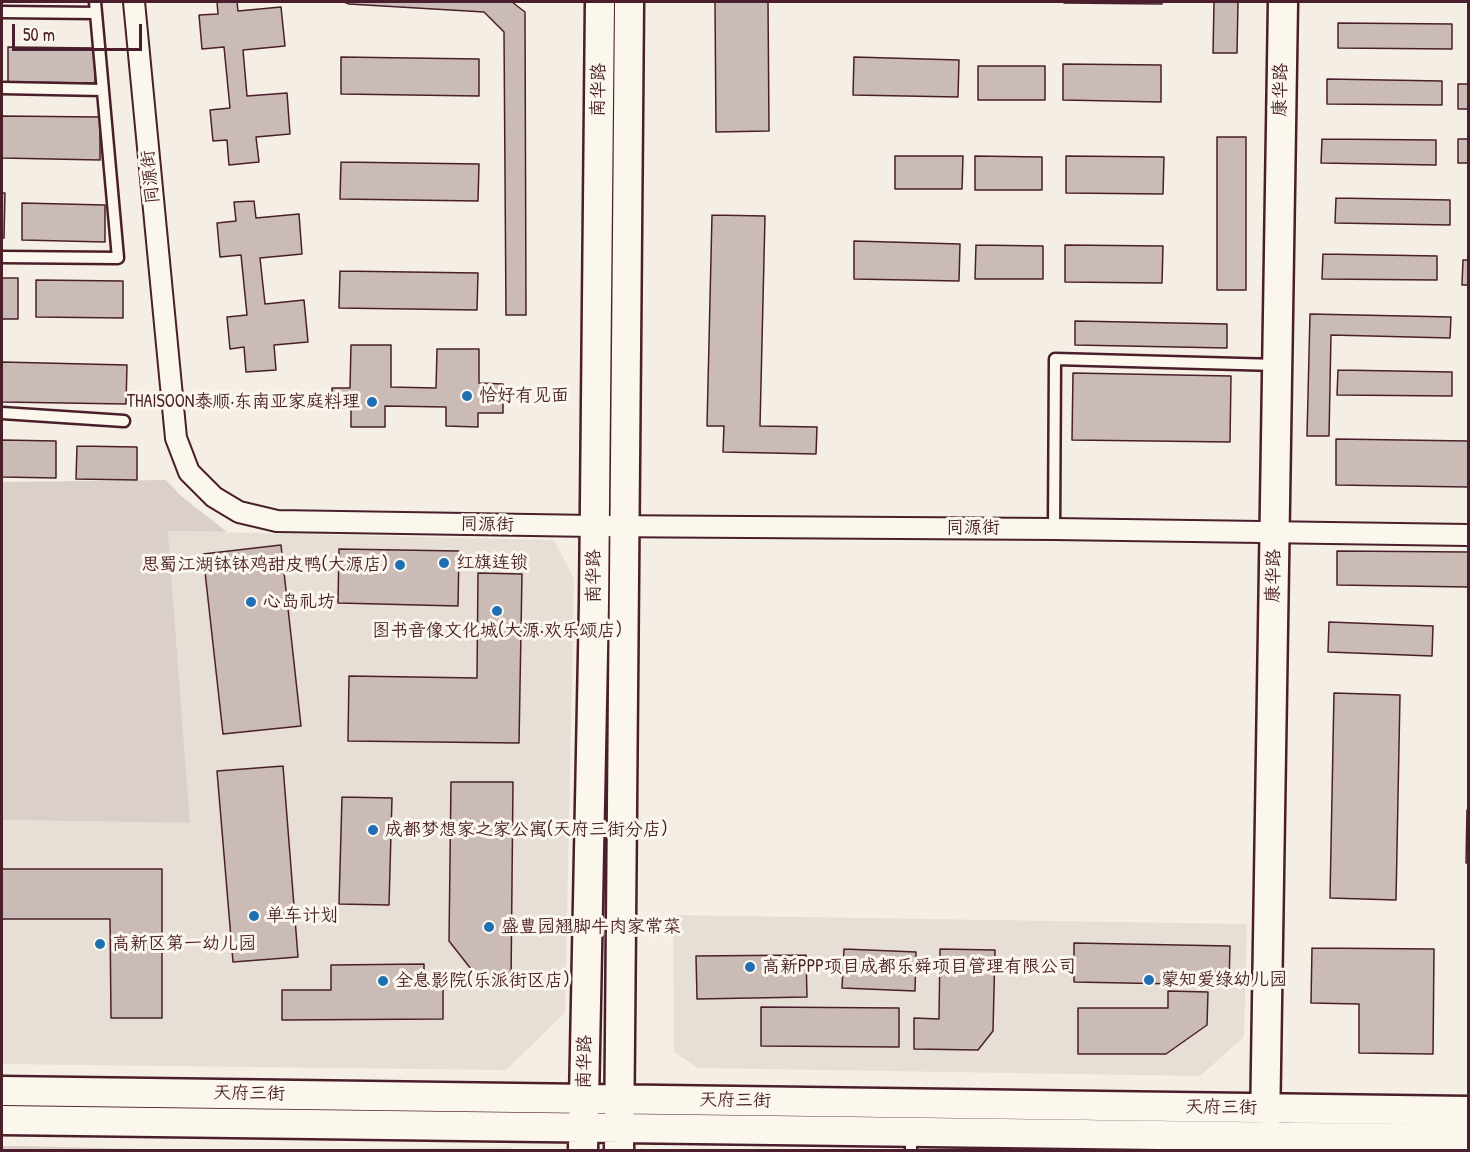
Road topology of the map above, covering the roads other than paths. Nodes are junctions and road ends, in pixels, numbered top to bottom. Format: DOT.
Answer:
graph roads {
  1 [pos="95,2"];
  2 [pos="134,2"];
  3 [pos="600,2"];
  4 [pos="629,2"];
  5 [pos="1283,2"];
  6 [pos="2,12"];
  7 [pos="96,13"];
  8 [pos="2,88"];
  9 [pos="103,90"];
  10 [pos="2,257"];
  11 [pos="1277,365"];
  12 [pos="2,413"];
  13 [pos="124,421"];
  14 [pos="594,526"];
  15 [pos="625,526"];
  16 [pos="1054,529"];
  17 [pos="1274,533"];
  18 [pos="1468,535"];
  19 [pos="2,1091"];
  20 [pos="584,1099"];
  21 [pos="619,1099"];
  22 [pos="1468,1111"];
  23 [pos="2,1120"];
  24 [pos="1265,1132"];
  25 [pos="583,1139"];
  26 [pos="619,1139"];
  27 [pos="1468,1139"];
  28 [pos="911,1141"];
  1 -- 7 [label="lane"];
  2 -- 14 [label="street, 同源街"];
  3 -- 14 [label="street, 南华路"];
  4 -- 15 [label="street, 南华路"];
  5 -- 11 [label="street, 康华路"];
  6 -- 7 [label="lane"];
  7 -- 9 [label="lane"];
  8 -- 9 [label="lane"];
  9 -- 10 [label="lane"];
  11 -- 16 [label="lane"];
  11 -- 17 [label="street, 康华路"];
  12 -- 13 [label="lane"];
  14 -- 15 [label="street, 同源街"];
  14 -- 20 [label="street, 南华路"];
  15 -- 16 [label="street, 同源街"];
  15 -- 21 [label="street, 南华路"];
  16 -- 17 [label="street, 同源街"];
  17 -- 18 [label="street, 同源街"];
  17 -- 24 [label="street, 康华路"];
  19 -- 20 [label="street, 天府三街"];
  20 -- 21 [label="street, 天府三街"];
  20 -- 25 [label="street, 南华路"];
  21 -- 24 [label="street, 天府三街"];
  21 -- 26 [label="street, 南华路"];
  22 -- 24 [label="street, 天府三街"];
  23 -- 25 [label="street, 天府三街"];
  24 -- 27 [label="street, 天府三街"];
  24 -- 28 [label="street, 天府三街"];
  25 -- 26 [label="street, 天府三街"];
  26 -- 28 [label="street, 天府三街"];
}
